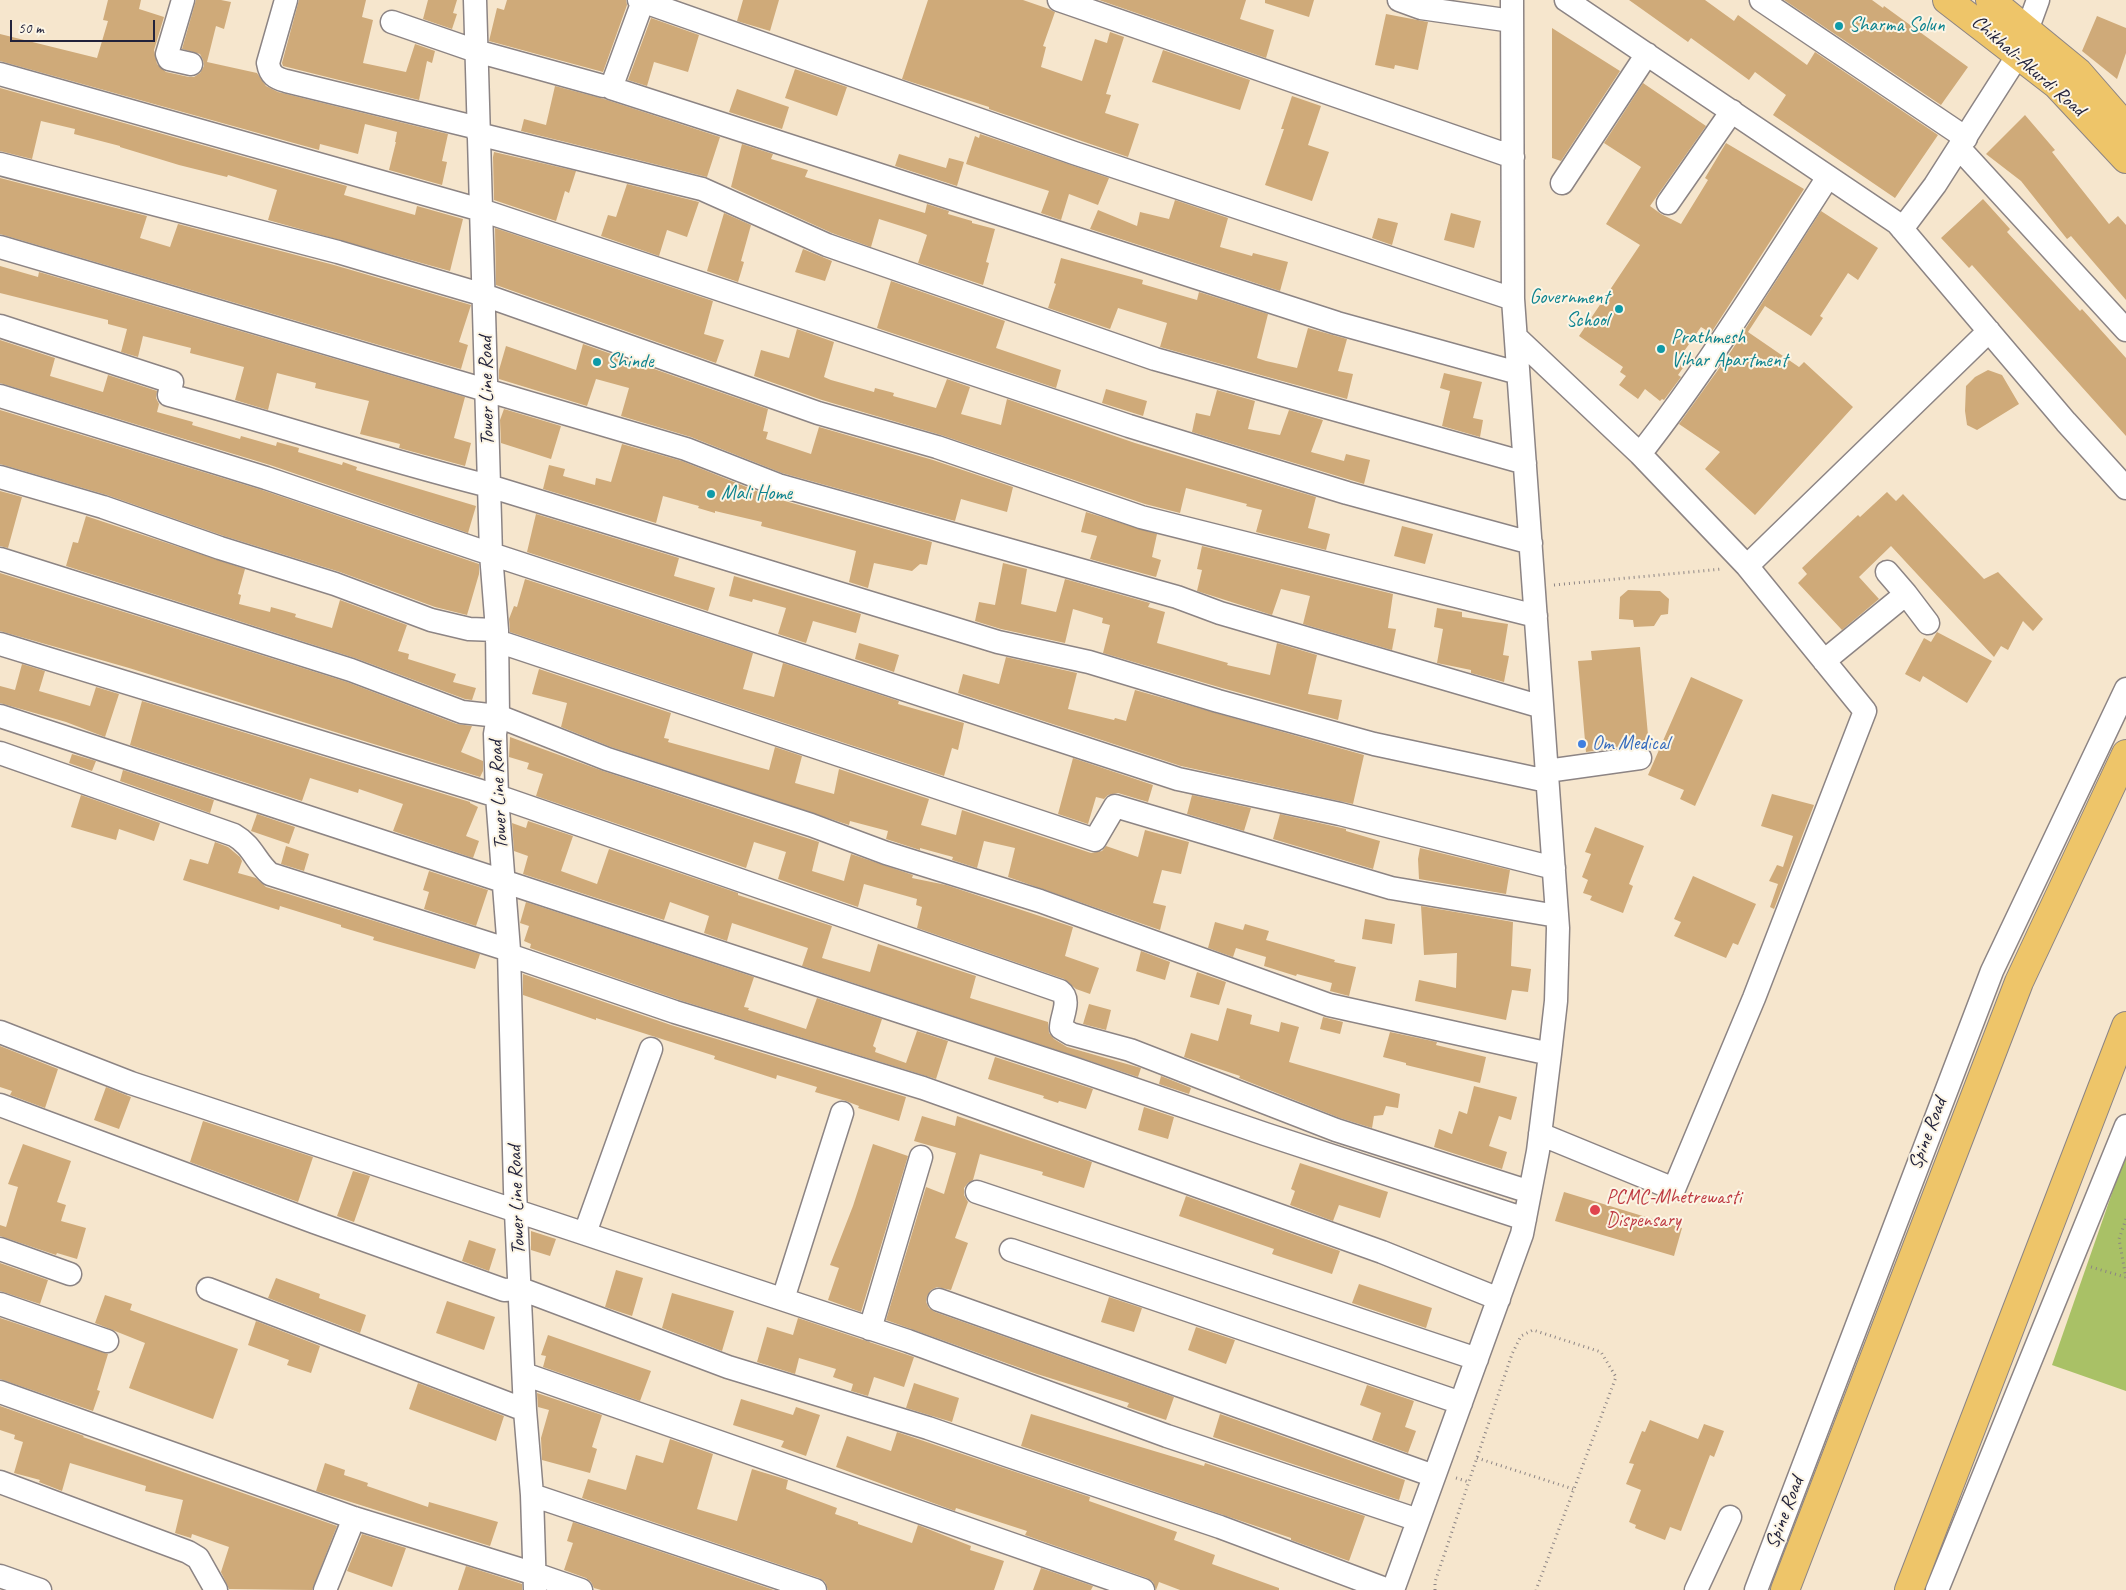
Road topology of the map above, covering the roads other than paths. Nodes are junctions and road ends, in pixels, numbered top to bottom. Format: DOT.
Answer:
graph roads {
  1 [pos="183,0"];
  2 [pos="286,0"];
  3 [pos="475,0"];
  4 [pos="1058,0"];
  5 [pos="1399,0"];
  6 [pos="1566,0"];
  7 [pos="1761,0"];
  8 [pos="1947,0"];
  9 [pos="1990,0"];
  10 [pos="2038,0"];
  11 [pos="641,1"];
  12 [pos="1512,10"];
  13 [pos="392,22"];
  14 [pos="2028,30"];
  15 [pos="476,51"];
  16 [pos="1646,54"];
  17 [pos="2018,55"];
  18 [pos="191,64"];
  19 [pos="0,74"];
  20 [pos="603,86"];
  21 [pos="1732,111"];
  22 [pos="478,131"];
  23 [pos="2123,134"];
  24 [pos="1962,143"];
  25 [pos="1512,157"];
  26 [pos="0,164"];
  27 [pos="1828,177"];
  28 [pos="1562,183"];
  29 [pos="1668,203"];
  30 [pos="481,210"];
  31 [pos="1902,229"];
  32 [pos="0,247"];
  33 [pos="484,295"];
  34 [pos="1513,298"];
  35 [pos="0,326"];
  36 [pos="2126,330"];
  37 [pos="1990,331"];
  38 [pos="1516,337"];
  39 [pos="1518,373"];
  40 [pos="487,390"];
  41 [pos="0,396"];
  42 [pos="1640,454"];
  43 [pos="1525,463"];
  44 [pos="0,477"];
  45 [pos="489,486"];
  46 [pos="2126,488"];
  47 [pos="1531,543"];
  48 [pos="491,554"];
  49 [pos="0,559"];
  50 [pos="1748,566"];
  51 [pos="1887,572"];
  52 [pos="1906,594"];
  53 [pos="1536,616"];
  54 [pos="1928,622"];
  55 [pos="497,635"];
  56 [pos="0,644"];
  57 [pos="1824,661"];
  58 [pos="2126,689"];
  59 [pos="1542,708"];
  60 [pos="0,716"];
  61 [pos="498,716"];
  62 [pos="0,752"];
  63 [pos="2126,754"];
  64 [pos="1640,758"];
  65 [pos="1547,776"];
  66 [pos="497,796"];
  67 [pos="1554,868"];
  68 [pos="504,882"];
  69 [pos="1557,916"];
  70 [pos="509,953"];
  71 [pos="2126,1026"];
  72 [pos="0,1032"];
  73 [pos="651,1049"];
  74 [pos="1550,1054"];
  75 [pos="0,1104"];
  76 [pos="842,1114"];
  77 [pos="2126,1126"];
  78 [pos="1540,1134"];
  79 [pos="920,1157"];
  80 [pos="977,1192"];
  81 [pos="1530,1192"];
  82 [pos="517,1210"];
  83 [pos="1525,1219"];
  84 [pos="584,1232"];
  85 [pos="0,1249"];
  86 [pos="1011,1250"];
  87 [pos="70,1274"];
  88 [pos="208,1289"];
  89 [pos="520,1289"];
  90 [pos="783,1299"];
  91 [pos="1498,1299"];
  92 [pos="939,1300"];
  93 [pos="0,1304"];
  94 [pos="870,1328"];
  95 [pos="107,1341"];
  96 [pos="1477,1359"];
  97 [pos="524,1374"];
  98 [pos="0,1392"];
  99 [pos="1461,1403"];
  100 [pos="526,1410"];
  101 [pos="1434,1476"];
  102 [pos="0,1482"];
  103 [pos="532,1495"];
  104 [pos="1730,1517"];
  105 [pos="354,1518"];
  106 [pos="1418,1520"];
  107 [pos="0,1576"];
  108 [pos="535,1582"];
  109 [pos="40,1590"];
  110 [pos="216,1590"];
  111 [pos="325,1590"];
  112 [pos="581,1590"];
  113 [pos="815,1590"];
  114 [pos="1143,1590"];
  115 [pos="1388,1590"];
  116 [pos="1393,1590"];
  117 [pos="1696,1590"];
  118 [pos="1756,1590"];
  119 [pos="1785,1590"];
  120 [pos="1909,1590"];
  121 [pos="1937,1590"];
  1 -- 18 [label="street"];
  2 -- 22 [label="street"];
  3 -- 15 [label="street, Tower Line Road"];
  4 -- 25 [label="street"];
  5 -- 12 [label="street"];
  6 -- 16 [label="street"];
  7 -- 24 [label="street"];
  8 -- 17 [label="main road, Chikhali-Akurdi Road"];
  9 -- 14 [label="main road"];
  10 -- 14 [label="street"];
  11 -- 34 [label="street"];
  11 -- 39 [label="street"];
  12 -- 25 [label="street"];
  13 -- 15 [label="street"];
  14 -- 17 [label="street"];
  14 -- 23 [label="main road"];
  15 -- 20 [label="street"];
  15 -- 22 [label="street, Tower Line Road"];
  16 -- 21 [label="street"];
  16 -- 28 [label="street"];
  17 -- 23 [label="main road, Chikhali-Akurdi Road"];
  17 -- 24 [label="street"];
  19 -- 30 [label="street"];
  21 -- 27 [label="street"];
  21 -- 29 [label="street"];
  22 -- 30 [label="street, Tower Line Road"];
  22 -- 43 [label="street"];
  24 -- 31 [label="street"];
  24 -- 36 [label="street"];
  25 -- 34 [label="street"];
  26 -- 33 [label="street"];
  27 -- 31 [label="street"];
  27 -- 42 [label="street"];
  30 -- 33 [label="street, Tower Line Road"];
  30 -- 47 [label="street"];
  31 -- 37 [label="street"];
  32 -- 40 [label="street"];
  33 -- 40 [label="street, Tower Line Road"];
  33 -- 53 [label="street"];
  34 -- 38 [label="street"];
  35 -- 45 [label="street"];
  37 -- 46 [label="street"];
  37 -- 50 [label="street"];
  38 -- 39 [label="street"];
  38 -- 42 [label="street"];
  39 -- 43 [label="street"];
  40 -- 45 [label="street, Tower Line Road"];
  40 -- 59 [label="street"];
  41 -- 48 [label="street"];
  42 -- 50 [label="street"];
  43 -- 47 [label="street"];
  44 -- 55 [label="street"];
  45 -- 48 [label="street, Tower Line Road"];
  45 -- 65 [label="street"];
  47 -- 53 [label="street"];
  48 -- 55 [label="street, Tower Line Road"];
  48 -- 67 [label="street"];
  49 -- 61 [label="street"];
  50 -- 57 [label="street"];
  51 -- 52 [label="street"];
  52 -- 54 [label="street"];
  52 -- 57 [label="street"];
  53 -- 59 [label="street"];
  55 -- 61 [label="street, Tower Line Road"];
  55 -- 69 [label="street"];
  56 -- 66 [label="street"];
  57 -- 78 [label="street"];
  58 -- 118 [label="street, Spine Road"];
  59 -- 65 [label="street"];
  60 -- 68 [label="street"];
  61 -- 66 [label="street, Tower Line Road"];
  61 -- 74 [label="street"];
  62 -- 70 [label="street"];
  63 -- 119 [label="main road, Spine Road"];
  64 -- 65 [label="street"];
  65 -- 67 [label="street"];
  66 -- 68 [label="street, Tower Line Road"];
  66 -- 81 [label="street"];
  67 -- 69 [label="street"];
  68 -- 70 [label="street, Tower Line Road"];
  68 -- 83 [label="street"];
  69 -- 74 [label="street"];
  70 -- 82 [label="street, Tower Line Road"];
  70 -- 91 [label="street"];
  71 -- 120 [label="main road"];
  72 -- 82 [label="street"];
  73 -- 84 [label="street"];
  74 -- 78 [label="street"];
  75 -- 89 [label="street"];
  76 -- 90 [label="street"];
  77 -- 121 [label="street"];
  78 -- 81 [label="street"];
  79 -- 94 [label="street"];
  80 -- 96 [label="street"];
  81 -- 83 [label="street"];
  82 -- 84 [label="street"];
  82 -- 89 [label="street, Tower Line Road"];
  83 -- 91 [label="street"];
  84 -- 90 [label="street"];
  85 -- 87 [label="street"];
  86 -- 99 [label="street"];
  88 -- 100 [label="street"];
  89 -- 97 [label="street, Tower Line Road"];
  89 -- 115 [label="street"];
  90 -- 94 [label="street"];
  91 -- 96 [label="street"];
  92 -- 101 [label="street"];
  93 -- 95 [label="street"];
  94 -- 106 [label="street"];
  96 -- 99 [label="street"];
  97 -- 100 [label="street, Tower Line Road"];
  97 -- 114 [label="street"];
  98 -- 105 [label="street"];
  99 -- 101 [label="street"];
  100 -- 103 [label="street, Tower Line Road"];
  101 -- 106 [label="street"];
  102 -- 110 [label="street"];
  103 -- 108 [label="street, Tower Line Road"];
  103 -- 113 [label="street"];
  104 -- 117 [label="street"];
  105 -- 108 [label="street"];
  105 -- 111 [label="street"];
  106 -- 116 [label="street"];
  107 -- 109 [label="street"];
  108 -- 112 [label="street"];
}
